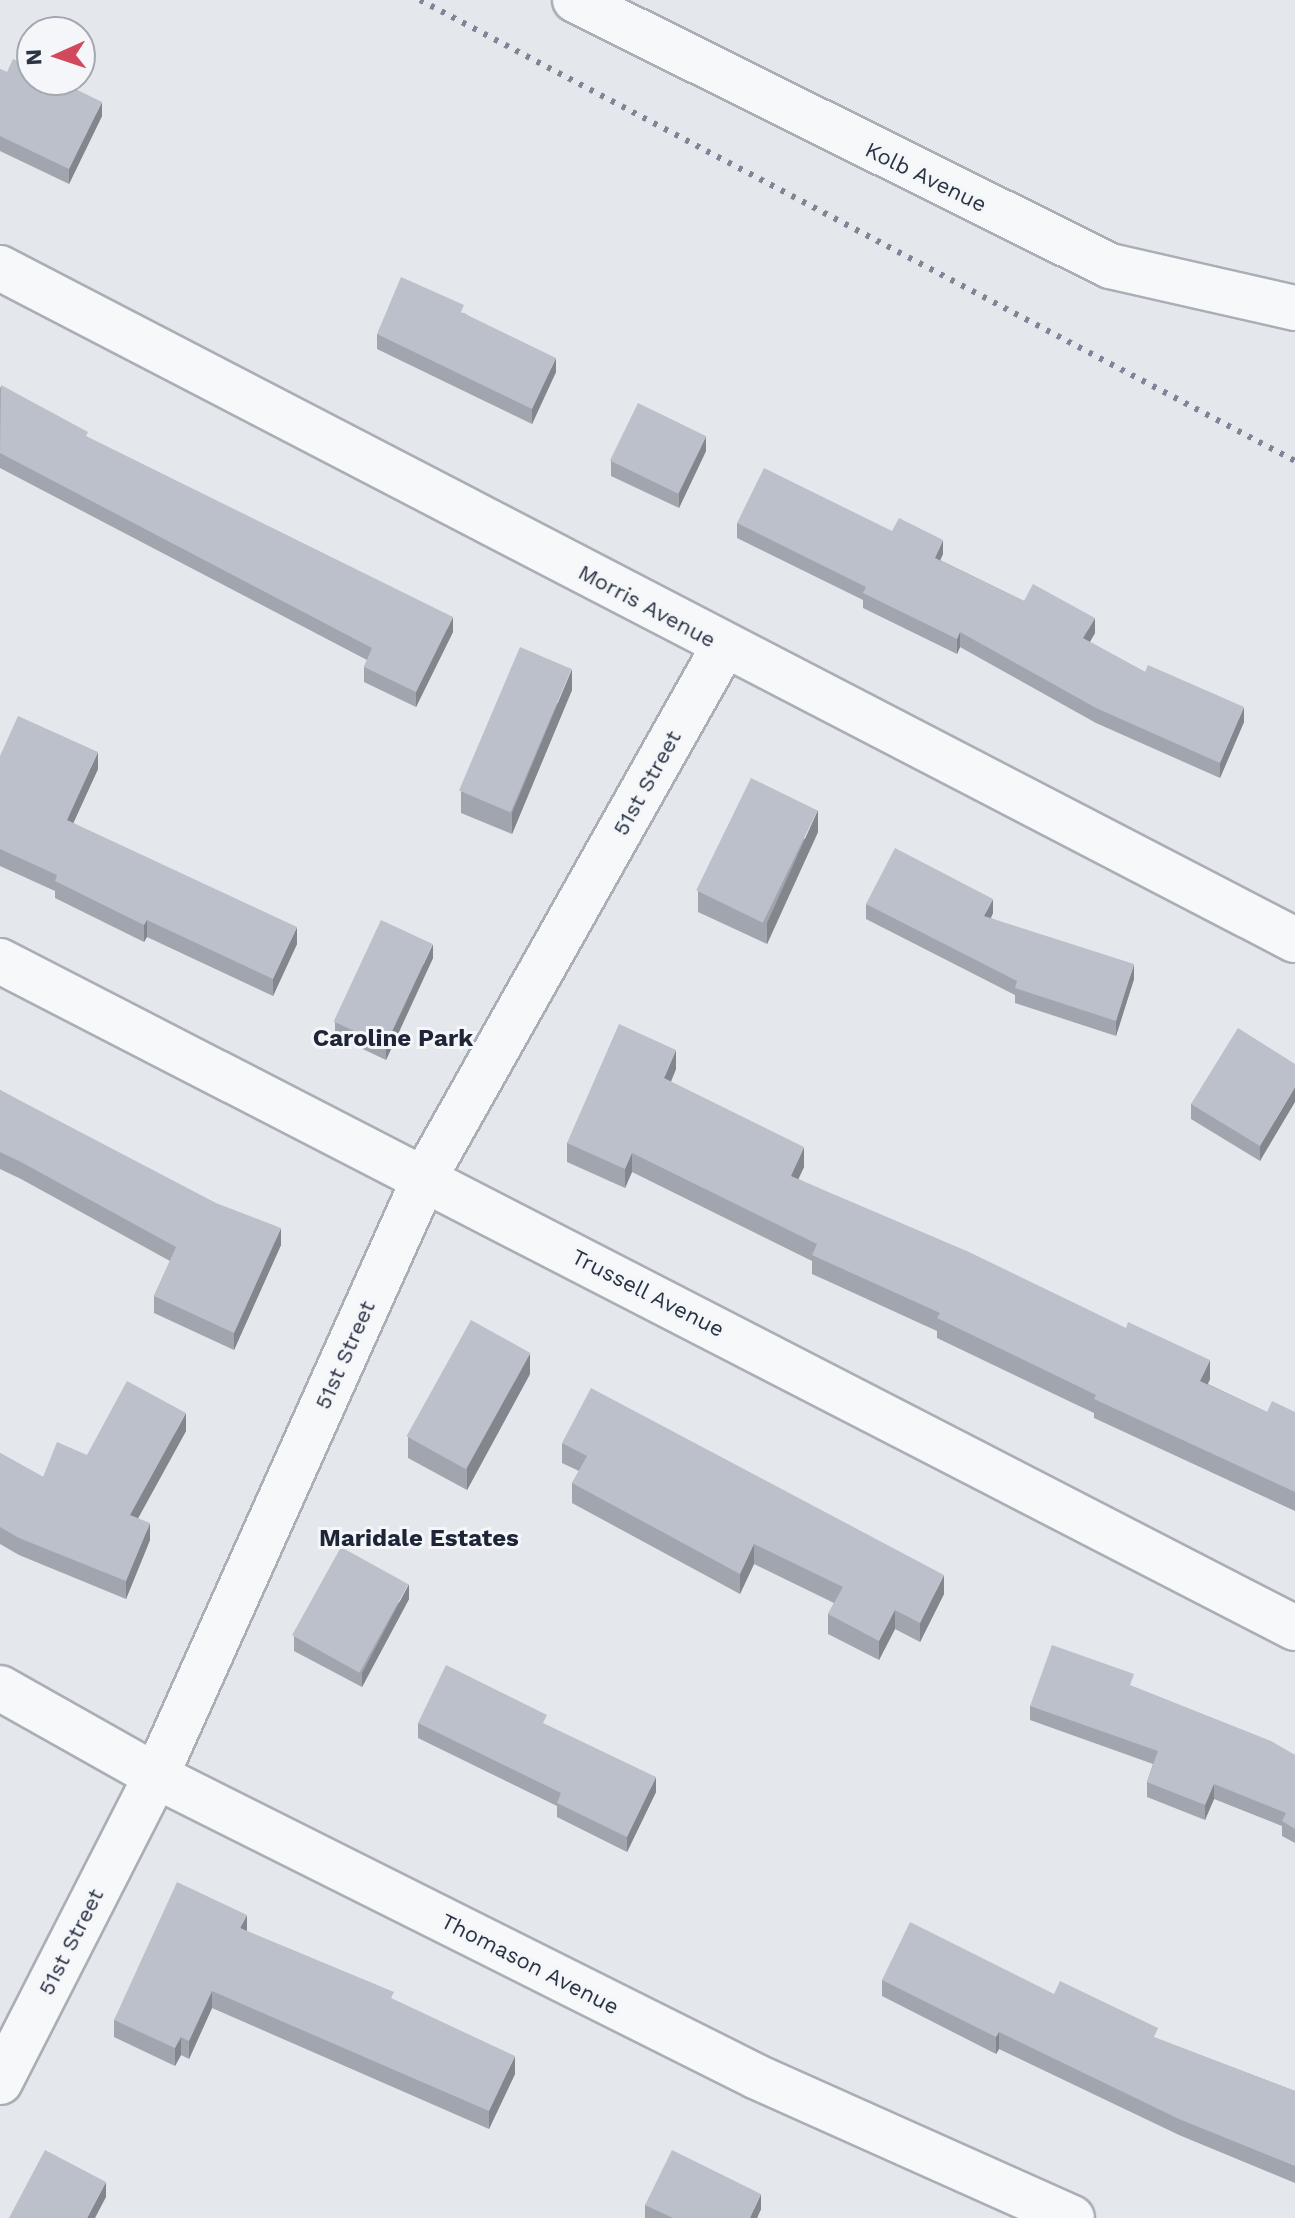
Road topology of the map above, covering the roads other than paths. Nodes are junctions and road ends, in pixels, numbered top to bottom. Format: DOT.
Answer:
graph roads {
  1 [pos="575,0"];
  2 [pos="625,13"];
  3 [pos="0,268"];
  4 [pos="1295,308"];
  5 [pos="724,646"];
  6 [pos="1295,940"];
  7 [pos="0,961"];
  8 [pos="425,1177"];
  9 [pos="1295,1628"];
  10 [pos="0,1688"];
  11 [pos="156,1776"];
  12 [pos="0,2082"];
  13 [pos="1072,2218"];
  1 -- 2 [label="street, Kolb Avenue"];
  2 -- 4 [label="street, Kolb Avenue"];
  3 -- 5 [label="street, Morris Avenue"];
  5 -- 6 [label="street, Morris Avenue"];
  5 -- 8 [label="street, 51st Street"];
  7 -- 8 [label="street, Trussell Avenue"];
  8 -- 9 [label="street, Trussell Avenue"];
  8 -- 11 [label="street, 51st Street"];
  10 -- 11 [label="street, Thomason Avenue"];
  11 -- 12 [label="street, 51st Street"];
  11 -- 13 [label="street, Thomason Avenue"];
}
